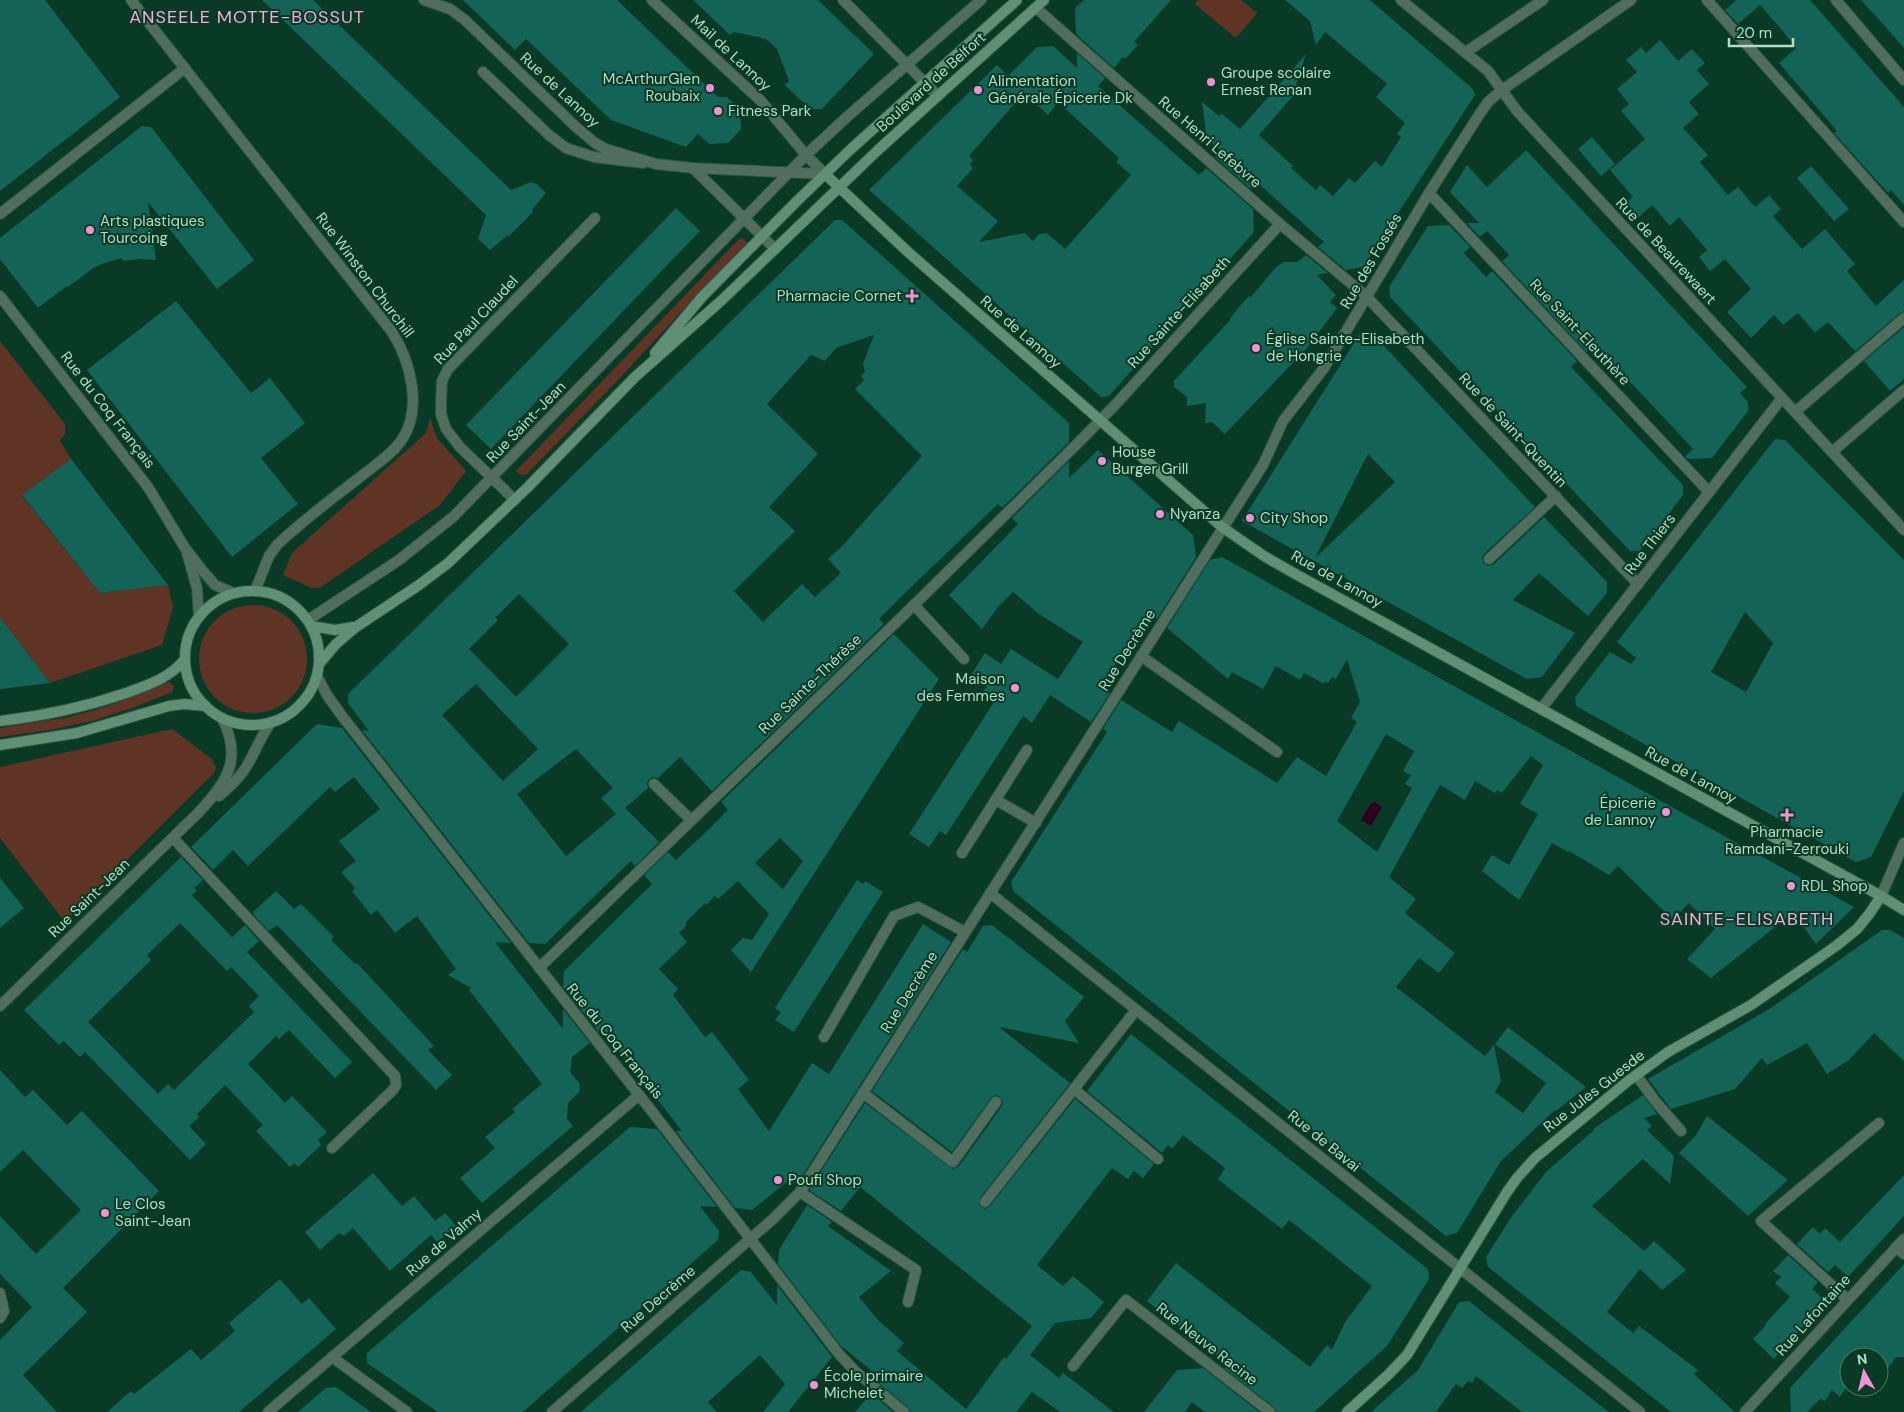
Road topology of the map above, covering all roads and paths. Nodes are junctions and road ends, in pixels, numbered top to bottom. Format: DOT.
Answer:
graph roads {
  1 [pos="132,0"];
  2 [pos="424,0"];
  3 [pos="652,0"];
  4 [pos="843,0"];
  5 [pos="981,0"];
  6 [pos="1018,0"];
  7 [pos="1044,0"];
  8 [pos="1401,0"];
  9 [pos="1543,0"];
  10 [pos="1631,0"];
  11 [pos="1707,0"];
  12 [pos="1836,0"];
  13 [pos="1036,8"];
  14 [pos="1466,52"];
  15 [pos="907,64"];
  16 [pos="185,68"];
  17 [pos="483,72"];
  18 [pos="1904,80"];
  19 [pos="926,82"];
  20 [pos="1502,90"];
  21 [pos="938,96"];
  22 [pos="806,155"];
  23 [pos="656,164"];
  24 [pos="693,168"];
  25 [pos="788,173"];
  26 [pos="824,174"];
  27 [pos="838,188"];
  28 [pos="1429,193"];
  29 [pos="0,214"];
  30 [pos="743,217"];
  31 [pos="595,218"];
  32 [pos="1904,222"];
  33 [pos="1280,224"];
  34 [pos="762,236"];
  35 [pos="775,249"];
  36 [pos="0,296"];
  37 [pos="1366,296"];
  38 [pos="1904,318"];
  39 [pos="635,378"];
  40 [pos="1904,390"];
  41 [pos="1782,398"];
  42 [pos="1795,412"];
  43 [pos="1100,420"];
  44 [pos="1832,452"];
  45 [pos="492,479"];
  46 [pos="1709,492"];
  47 [pos="1556,496"];
  48 [pos="515,500"];
  49 [pos="1222,527"];
  50 [pos="1904,530"];
  51 [pos="185,548"];
  52 [pos="1489,559"];
  53 [pos="1638,584"];
  54 [pos="255,591"];
  55 [pos="234,593"];
  56 [pos="914,605"];
  57 [pos="199,616"];
  58 [pos="310,623"];
  59 [pos="356,627"];
  60 [pos="1141,656"];
  61 [pos="185,659"];
  62 [pos="964,659"];
  63 [pos="319,664"];
  64 [pos="317,676"];
  65 [pos="206,706"];
  66 [pos="1541,709"];
  67 [pos="222,718"];
  68 [pos="0,721"];
  69 [pos="271,722"];
  70 [pos="0,745"];
  71 [pos="1027,750"];
  72 [pos="1277,752"];
  73 [pos="654,784"];
  74 [pos="996,800"];
  75 [pos="199,812"];
  76 [pos="691,820"];
  77 [pos="1036,823"];
  78 [pos="172,838"];
  79 [pos="1904,844"];
  80 [pos="962,853"];
  81 [pos="990,892"];
  82 [pos="1881,896"];
  83 [pos="1904,910"];
  84 [pos="965,932"];
  85 [pos="539,968"];
  86 [pos="0,1006"];
  87 [pos="1136,1010"];
  88 [pos="824,1037"];
  89 [pos="1636,1075"];
  90 [pos="1074,1089"];
  91 [pos="863,1093"];
  92 [pos="639,1094"];
  93 [pos="996,1102"];
  94 [pos="1879,1123"];
  95 [pos="1681,1131"];
  96 [pos="332,1148"];
  97 [pos="1158,1159"];
  98 [pos="800,1192"];
  99 [pos="985,1202"];
  100 [pos="750,1239"];
  101 [pos="1904,1239"];
  102 [pos="1900,1251"];
  103 [pos="1459,1268"];
  104 [pos="0,1293"];
  105 [pos="1848,1299"];
  106 [pos="908,1302"];
  107 [pos="0,1318"];
  108 [pos="332,1358"];
  109 [pos="1073,1366"];
  110 [pos="268,1412"];
  111 [pos="407,1412"];
  112 [pos="552,1412"];
  113 [pos="904,1412"];
  114 [pos="1270,1412"];
  115 [pos="1347,1412"];
  116 [pos="1640,1412"];
  117 [pos="1745,1412"];
  1 -- 16 [label="street, Rue Winston Churchill"];
  2 -- 23 [label="street, Rue de Lannoy"];
  3 -- 22 [label="street, Mail de Lannoy"];
  4 -- 15 [label="street"];
  5 -- 15 [label="street, Boulevard de Belfort"];
  6 -- 19 [label="main road, Boulevard de Belfort"];
  7 -- 13 [label="main road, Boulevard de Belfort"];
  8 -- 14 [label="street, Rue de Beaurewaert"];
  9 -- 14 [label="street"];
  10 -- 20 [label="street, Rue des Fossés"];
  11 -- 32 [label="street"];
  12 -- 18 [label="street"];
  13 -- 21 [label="main road, Boulevard de Belfort"];
  13 -- 33 [label="street, Rue Henri Lefebvre"];
  14 -- 20 [label="street, Rue de Beaurewaert"];
  15 -- 19 [label="street"];
  15 -- 22 [label="street, Boulevard de Belfort"];
  16 -- 29 [label="street"];
  16 -- 54 [label="street, Rue Winston Churchill"];
  17 -- 23 [label="street"];
  19 -- 21 [label="street"];
  19 -- 26 [label="main road, Boulevard de Belfort"];
  20 -- 28 [label="street, Rue des Fossés"];
  20 -- 41 [label="street, Rue de Beaurewaert"];
  21 -- 27 [label="main road, Boulevard de Belfort"];
  22 -- 25 [label="street, Rue Saint-Jean"];
  22 -- 26 [label="street, Rue de Lannoy"];
  23 -- 24 [label="street, Rue de Lannoy"];
  24 -- 25 [label="street, Rue de Lannoy"];
  24 -- 30 [label="street"];
  25 -- 26 [label="street, Rue de Lannoy"];
  25 -- 30 [label="street, Rue Saint-Jean"];
  26 -- 27 [label="main road, Rue de Lannoy"];
  26 -- 34 [label="main road"];
  27 -- 35 [label="main road"];
  27 -- 43 [label="main road, Rue de Lannoy"];
  28 -- 37 [label="street, Rue des Fossés"];
  28 -- 46 [label="street, Rue Saint-Eleuthère"];
  30 -- 34 [label="street"];
  30 -- 45 [label="street, Rue Saint-Jean"];
  31 -- 45 [label="street, Rue Paul Claudel"];
  33 -- 37 [label="street, Rue Henri Lefebvre"];
  33 -- 43 [label="street, Rue Sainte-Elisabeth"];
  34 -- 35 [label="street"];
  34 -- 39 [label="main road"];
  35 -- 39 [label="main road"];
  36 -- 51 [label="street, Rue du Coq Français"];
  37 -- 47 [label="street, Rue de Saint-Quentin"];
  37 -- 49 [label="street, Rue des Fossés"];
  38 -- 42 [label="street"];
  39 -- 48 [label="main road"];
  40 -- 44 [label="street"];
  41 -- 42 [label="street, Rue de Beaurewaert"];
  41 -- 46 [label="street, Rue Thiers"];
  42 -- 44 [label="street, Rue de Beaurewaert"];
  43 -- 49 [label="main road, Rue de Lannoy"];
  43 -- 56 [label="street, Rue Sainte-Thérèse"];
  44 -- 50 [label="street, Rue de Beaurewaert"];
  45 -- 48 [label="street, Rue Paul Claudel"];
  45 -- 58 [label="street, Rue Saint-Jean"];
  46 -- 53 [label="street, Rue Thiers"];
  47 -- 52 [label="street"];
  47 -- 53 [label="street, Rue de Saint-Quentin"];
  48 -- 59 [label="main road"];
  49 -- 60 [label="street, Rue Decrème"];
  49 -- 66 [label="main road, Rue de Lannoy"];
  51 -- 55 [label="street, Rue du Coq Français"];
  51 -- 57 [label="street, Rue du Coq Français"];
  53 -- 66 [label="street, Rue Thiers"];
  54 -- 55 [label="main road"];
  54 -- 58 [label="main road"];
  55 -- 57 [label="main road"];
  56 -- 62 [label="street"];
  56 -- 76 [label="street, Rue Sainte-Thérèse"];
  57 -- 61 [label="main road"];
  58 -- 59 [label="main road"];
  58 -- 63 [label="main road"];
  59 -- 63 [label="main road"];
  60 -- 72 [label="street"];
  60 -- 77 [label="street, Rue Decrème"];
  61 -- 65 [label="main road"];
  61 -- 68 [label="main road"];
  63 -- 64 [label="main road"];
  64 -- 69 [label="main road"];
  64 -- 85 [label="street, Rue du Coq Français"];
  65 -- 67 [label="main road"];
  65 -- 70 [label="main road"];
  66 -- 82 [label="main road, Rue de Lannoy"];
  67 -- 69 [label="main road"];
  67 -- 75 [label="street, Rue Saint-Jean"];
  69 -- 75 [label="street, Rue Saint-Jean"];
  71 -- 74 [label="street"];
  73 -- 76 [label="street"];
  74 -- 77 [label="street"];
  74 -- 80 [label="street"];
  75 -- 78 [label="street, Rue Saint-Jean"];
  76 -- 85 [label="street, Rue Sainte-Thérèse"];
  77 -- 81 [label="street, Rue Decrème"];
  78 -- 86 [label="street, Rue Saint-Jean"];
  78 -- 96 [label="street"];
  79 -- 82 [label="street, Rue Jules Guesde"];
  81 -- 84 [label="street, Rue Decrème"];
  81 -- 87 [label="street, Rue de Bavai"];
  82 -- 83 [label="main road, Rue de Lannoy"];
  82 -- 89 [label="main road, Rue Jules Guesde"];
  84 -- 88 [label="street"];
  84 -- 91 [label="street, Rue Decrème"];
  85 -- 92 [label="street, Rue du Coq Français"];
  87 -- 90 [label="street"];
  87 -- 103 [label="street, Rue de Bavai"];
  89 -- 95 [label="street"];
  89 -- 103 [label="main road, Rue Jules Guesde"];
  90 -- 97 [label="street"];
  90 -- 99 [label="street"];
  91 -- 93 [label="street"];
  91 -- 98 [label="street, Rue Decrème"];
  92 -- 100 [label="street, Rue du Coq Français"];
  92 -- 108 [label="street, Rue de Valmy"];
  94 -- 105 [label="street"];
  98 -- 100 [label="street, Rue Decrème"];
  98 -- 106 [label="street"];
  100 -- 112 [label="street, Rue Decrème"];
  100 -- 113 [label="street, Rue du Coq Français"];
  101 -- 102 [label="street, Rue Lafontaine"];
  102 -- 105 [label="street, Rue Lafontaine"];
  103 -- 115 [label="main road, Rue Jules Guesde"];
  103 -- 116 [label="street, Rue de Bavai"];
  104 -- 107 [label="street"];
  105 -- 117 [label="street, Rue Lafontaine"];
  108 -- 110 [label="street, Rue de Valmy"];
  108 -- 111 [label="street"];
  109 -- 114 [label="street, Rue Neuve Racine"];
}
